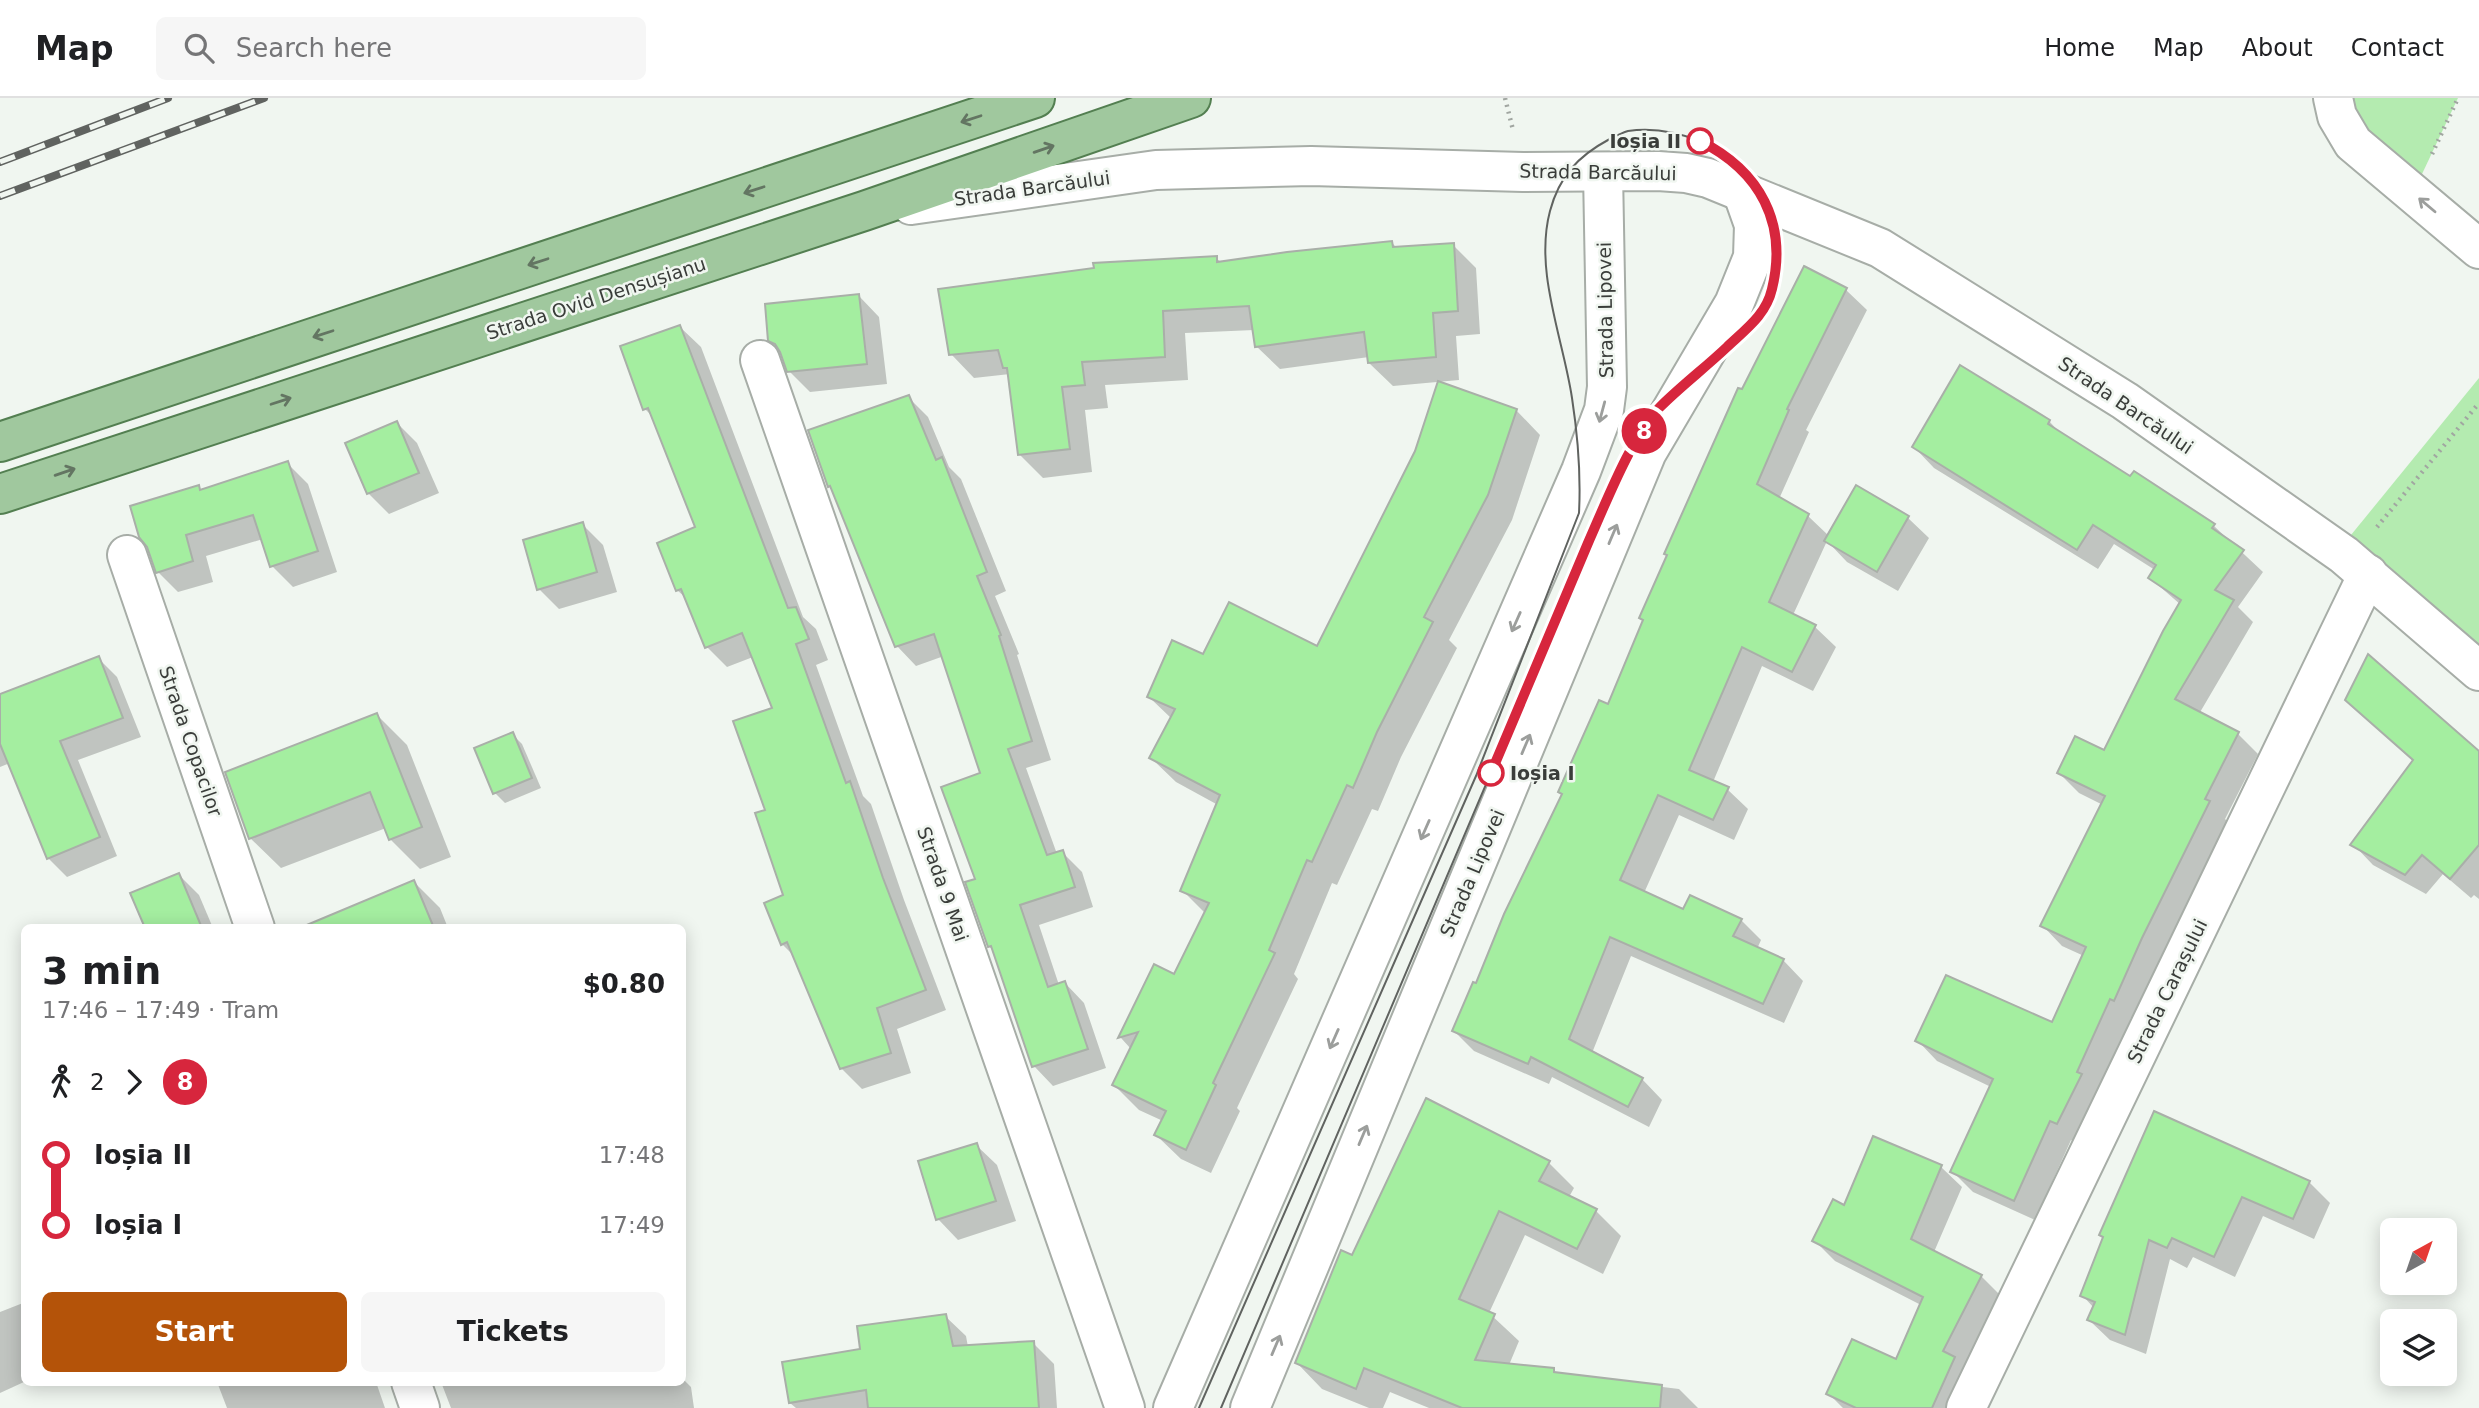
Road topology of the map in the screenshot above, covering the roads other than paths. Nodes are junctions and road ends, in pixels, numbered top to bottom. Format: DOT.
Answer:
graph roads {
  1 [pos="1035,98"];
  2 [pos="1191,98"];
  3 [pos="2333,98"];
  4 [pos="1604,172"];
  5 [pos="1742,191"];
  6 [pos="864,211"];
  7 [pos="2479,249"];
  8 [pos="760,360"];
  9 [pos="0,442"];
  10 [pos="0,494"];
  11 [pos="127,555"];
  12 [pos="2368,575"];
  13 [pos="2479,671"];
  14 [pos="254,924"];
  15 [pos="412,1386"];
  16 [pos="420,1408"];
  17 [pos="1125,1408"];
  18 [pos="1172,1408"];
  19 [pos="1250,1408"];
  20 [pos="1966,1408"];
  1 -- 9 [label="main road, one-way"];
  6 -- 2 [label="main road, Strada Ovid Densușianu, one-way"];
  7 -- 3 [label="street, one-way"];
  4 -- 5 [label="street, Strada Barcăului"];
  4 -- 6 [label="street, Strada Barcăului"];
  4 -- 18 [label="street, Strada Lipovei, one-way"];
  5 -- 12 [label="street, Strada Barcăului"];
  19 -- 5 [label="street, Strada Lipovei, one-way"];
  10 -- 6 [label="main road, Strada Ovid Densușianu, one-way"];
  8 -- 17 [label="street, Strada 9 Mai"];
  11 -- 14 [label="street, Strada Copacilor"];
  12 -- 13 [label="street, Strada Barcăului"];
  12 -- 20 [label="street, Strada Carașului"];
  15 -- 16 [label="street"];
}
